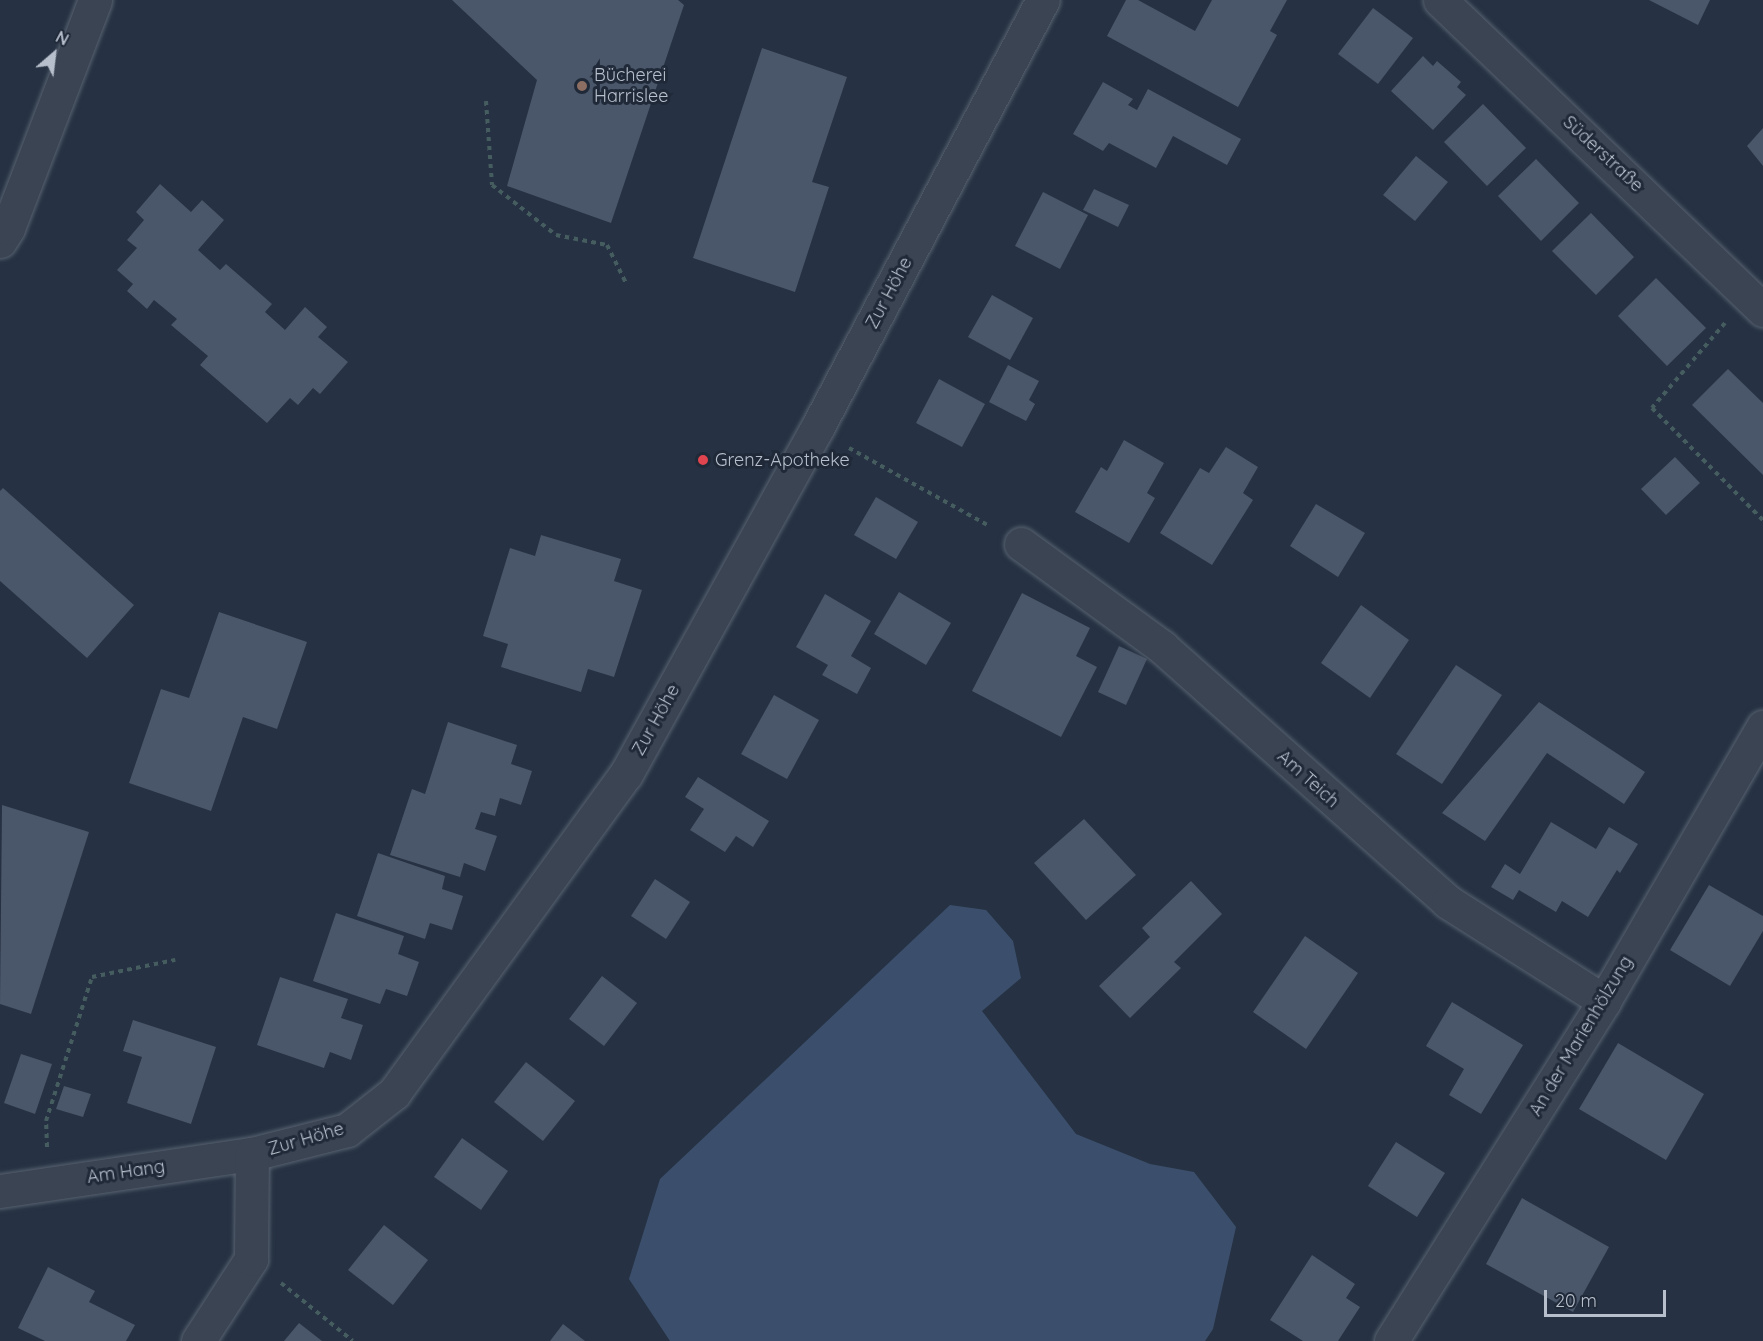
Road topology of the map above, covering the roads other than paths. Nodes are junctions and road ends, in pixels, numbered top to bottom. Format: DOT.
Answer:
graph roads {
  1 [pos="94,0"];
  2 [pos="1043,0"];
  3 [pos="1440,0"];
  4 [pos="0,241"];
  5 [pos="1756,303"];
  6 [pos="1021,544"];
  7 [pos="1763,727"];
  8 [pos="1604,1001"];
  9 [pos="252,1154"];
  10 [pos="0,1191"];
  11 [pos="198,1341"];
  12 [pos="1391,1341"];
  1 -- 4 [label="street"];
  2 -- 9 [label="street, Zur Höhe"];
  3 -- 5 [label="street, Süderstraße"];
  6 -- 8 [label="street, Am Teich"];
  7 -- 8 [label="street, An der Marienhölzung"];
  8 -- 12 [label="street, An der Marienhölzung"];
  9 -- 10 [label="street, Am Hang"];
  9 -- 11 [label="street, Zur Höhe"];
}
